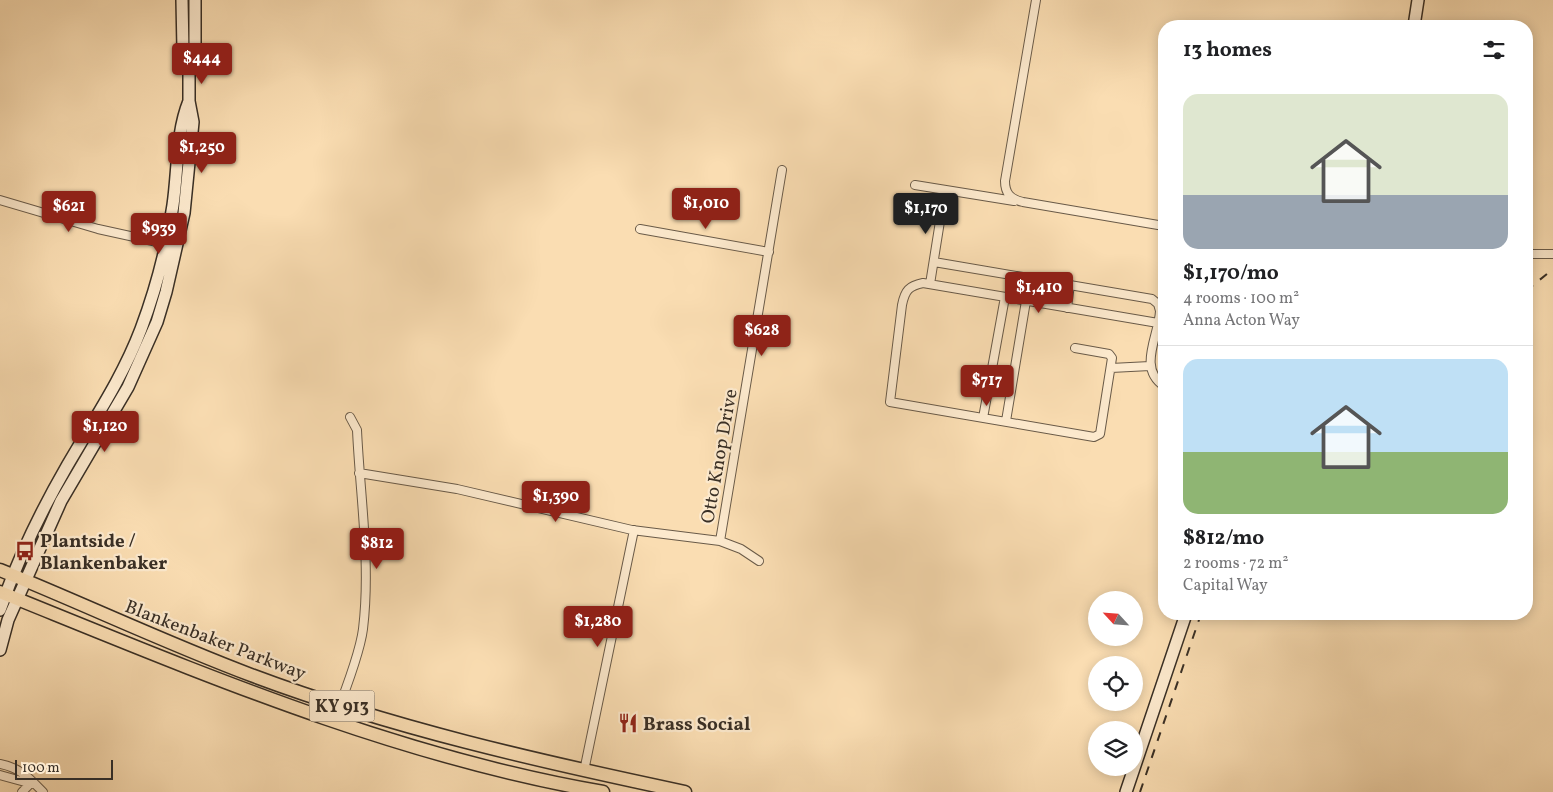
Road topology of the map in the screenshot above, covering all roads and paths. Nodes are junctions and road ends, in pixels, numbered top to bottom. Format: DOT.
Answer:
graph roads {
  1 [pos="182,0"];
  2 [pos="195,0"];
  3 [pos="1036,0"];
  4 [pos="1418,0"];
  5 [pos="1415,20"];
  6 [pos="189,68"];
  7 [pos="782,170"];
  8 [pos="915,185"];
  9 [pos="945,190"];
  10 [pos="0,200"];
  11 [pos="1018,201"];
  12 [pos="1158,225"];
  13 [pos="640,229"];
  14 [pos="172,246"];
  15 [pos="768,252"];
  16 [pos="1533,254"];
  17 [pos="1553,254"];
  18 [pos="934,262"];
  19 [pos="930,284"];
  20 [pos="1070,284"];
  21 [pos="1005,297"];
  22 [pos="1026,300"];
  23 [pos="1158,304"];
  24 [pos="1067,308"];
  25 [pos="1158,323"];
  26 [pos="1075,348"];
  27 [pos="1150,366"];
  28 [pos="1111,368"];
  29 [pos="1158,381"];
  30 [pos="350,417"];
  31 [pos="983,418"];
  32 [pos="1006,421"];
  33 [pos="87,433"];
  34 [pos="98,439"];
  35 [pos="359,473"];
  36 [pos="634,530"];
  37 [pos="720,540"];
  38 [pos="758,561"];
  39 [pos="0,570"];
  40 [pos="19,578"];
  41 [pos="8,595"];
  42 [pos="0,610"];
  43 [pos="1184,620"];
  44 [pos="0,650"];
  45 [pos="340,705"];
  46 [pos="334,720"];
  47 [pos="0,764"];
  48 [pos="584,771"];
  49 [pos="0,774"];
  50 [pos="32,782"];
  51 [pos="581,790"];
  52 [pos="22,792"];
  53 [pos="43,792"];
  54 [pos="603,792"];
  55 [pos="685,792"];
  56 [pos="1126,792"];
  1 -- 6 [label="street"];
  2 -- 6 [label="street"];
  3 -- 11 [label="street"];
  4 -- 5 [label="street"];
  6 -- 14 [label="street"];
  7 -- 15 [label="street, Otto Knop Drive"];
  8 -- 9 [label="street"];
  9 -- 11 [label="street"];
  9 -- 18 [label="street"];
  10 -- 14 [label="street"];
  11 -- 12 [label="street"];
  13 -- 15 [label="street"];
  14 -- 33 [label="street"];
  14 -- 34 [label="street"];
  15 -- 37 [label="street, Otto Knop Drive"];
  16 -- 17 [label="street"];
  18 -- 19 [label="street"];
  18 -- 20 [label="street"];
  19 -- 21 [label="street"];
  19 -- 31 [label="street"];
  20 -- 23 [label="street"];
  20 -- 24 [label="street"];
  21 -- 22 [label="street"];
  21 -- 31 [label="street"];
  22 -- 24 [label="street"];
  22 -- 32 [label="street"];
  24 -- 25 [label="street"];
  25 -- 27 [label="street"];
  26 -- 28 [label="street"];
  27 -- 28 [label="street"];
  27 -- 29 [label="street"];
  28 -- 32 [label="street"];
  30 -- 35 [label="street"];
  31 -- 32 [label="street"];
  33 -- 34 [label="street"];
  33 -- 40 [label="street"];
  34 -- 40 [label="street"];
  35 -- 36 [label="street"];
  35 -- 45 [label="street"];
  36 -- 37 [label="street"];
  36 -- 48 [label="street"];
  37 -- 38 [label="street"];
  39 -- 40 [label="main road, Blankenbaker Parkway / KY 913"];
  40 -- 41 [label="street"];
  40 -- 45 [label="main road, Blankenbaker Parkway / KY 913"];
  41 -- 42 [label="street"];
  41 -- 44 [label="street"];
  41 -- 46 [label="main road, Blankenbaker Parkway / KY 913"];
  43 -- 56 [label="street"];
  45 -- 46 [label="street"];
  45 -- 48 [label="main road, Blankenbaker Parkway / KY 913"];
  46 -- 51 [label="main road, Blankenbaker Parkway / KY 913"];
  47 -- 50 [label="street"];
  48 -- 51 [label="street"];
  48 -- 55 [label="main road, Blankenbaker Parkway / KY 913"];
  49 -- 50 [label="street"];
  50 -- 52 [label="street"];
  50 -- 53 [label="street"];
  51 -- 54 [label="main road, Blankenbaker Parkway / KY 913"];
}
